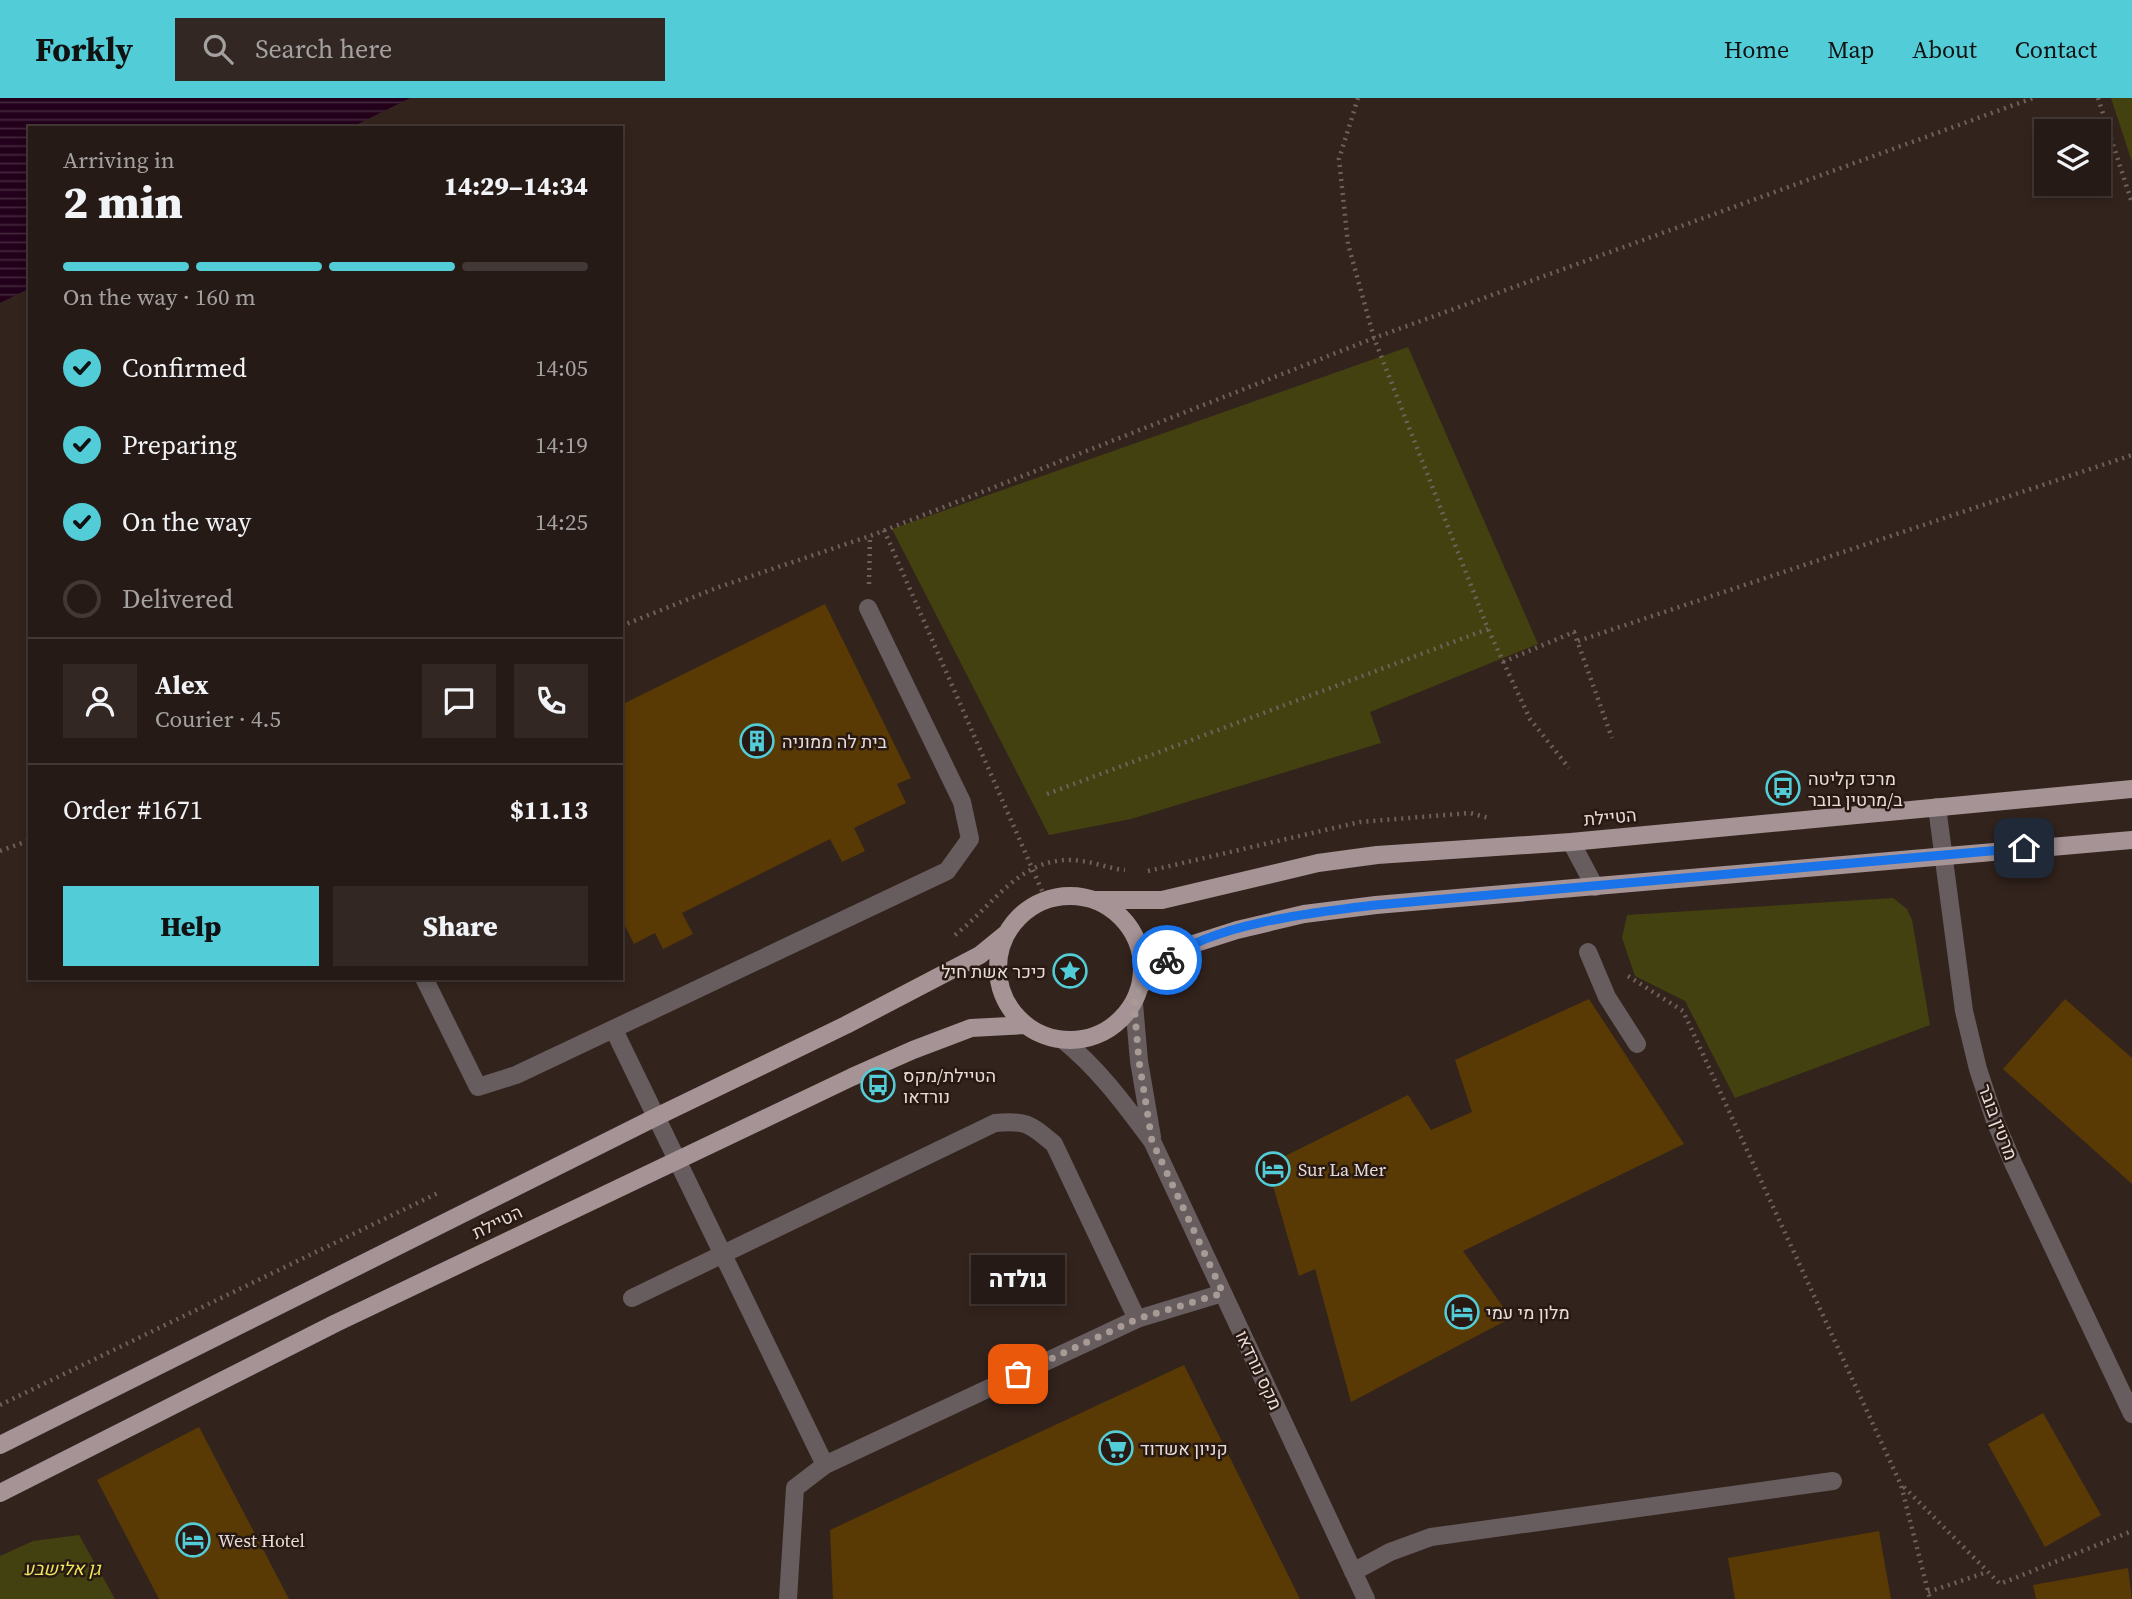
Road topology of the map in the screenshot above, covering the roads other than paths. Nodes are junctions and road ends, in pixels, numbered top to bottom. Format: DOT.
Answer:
graph roads {
  1 [pos="868,608"];
  2 [pos="2132,789"];
  3 [pos="1937,807"];
  4 [pos="2132,840"];
  5 [pos="1571,842"];
  6 [pos="1943,855"];
  7 [pos="1595,887"];
  8 [pos="1095,900"];
  9 [pos="1007,933"];
  10 [pos="1588,951"];
  11 [pos="425,980"];
  12 [pos="1141,985"];
  13 [pos="1134,1004"];
  14 [pos="1025,1025"];
  15 [pos="614,1030"];
  16 [pos="1063,1041"];
  17 [pos="1637,1044"];
  18 [pos="656,1117"];
  19 [pos="1152,1141"];
  20 [pos="676,1159"];
  21 [pos="723,1254"];
  22 [pos="1223,1293"];
  23 [pos="632,1298"];
  24 [pos="1137,1319"];
  25 [pos="2132,1414"];
  26 [pos="0,1445"];
  27 [pos="825,1465"];
  28 [pos="1833,1481"];
  29 [pos="0,1493"];
  30 [pos="1353,1572"];
  31 [pos="788,1599"];
  32 [pos="1366,1599"];
  1 -- 15 [label="street"];
  2 -- 3 [label="main road, הטיילת"];
  3 -- 5 [label="main road, הטיילת"];
  3 -- 6 [label="street, מרטין בובר"];
  4 -- 6 [label="main road"];
  5 -- 7 [label="street"];
  5 -- 8 [label="main road, הטיילת"];
  6 -- 7 [label="main road"];
  6 -- 25 [label="street, מרטין בובר"];
  7 -- 12 [label="main road"];
  8 -- 9 [label="main road"];
  8 -- 12 [label="main road"];
  9 -- 14 [label="main road"];
  9 -- 18 [label="main road, הטיילת"];
  10 -- 17 [label="street"];
  11 -- 15 [label="street"];
  12 -- 13 [label="main road"];
  13 -- 16 [label="main road"];
  13 -- 19 [label="street, מקס נורדאו"];
  14 -- 16 [label="main road"];
  14 -- 20 [label="main road, הטיילת"];
  15 -- 18 [label="street"];
  16 -- 19 [label="street, מקס נורדאו"];
  18 -- 20 [label="street"];
  18 -- 26 [label="main road, הטיילת"];
  19 -- 22 [label="street, מקס נורדאו"];
  20 -- 21 [label="street"];
  20 -- 29 [label="main road, הטיילת"];
  21 -- 23 [label="street"];
  21 -- 24 [label="street"];
  21 -- 27 [label="street"];
  22 -- 24 [label="street"];
  22 -- 30 [label="street, מקס נורדאו"];
  24 -- 27 [label="street"];
  27 -- 31 [label="street"];
  28 -- 30 [label="street"];
  30 -- 32 [label="street, מקס נורדאו"];
}
